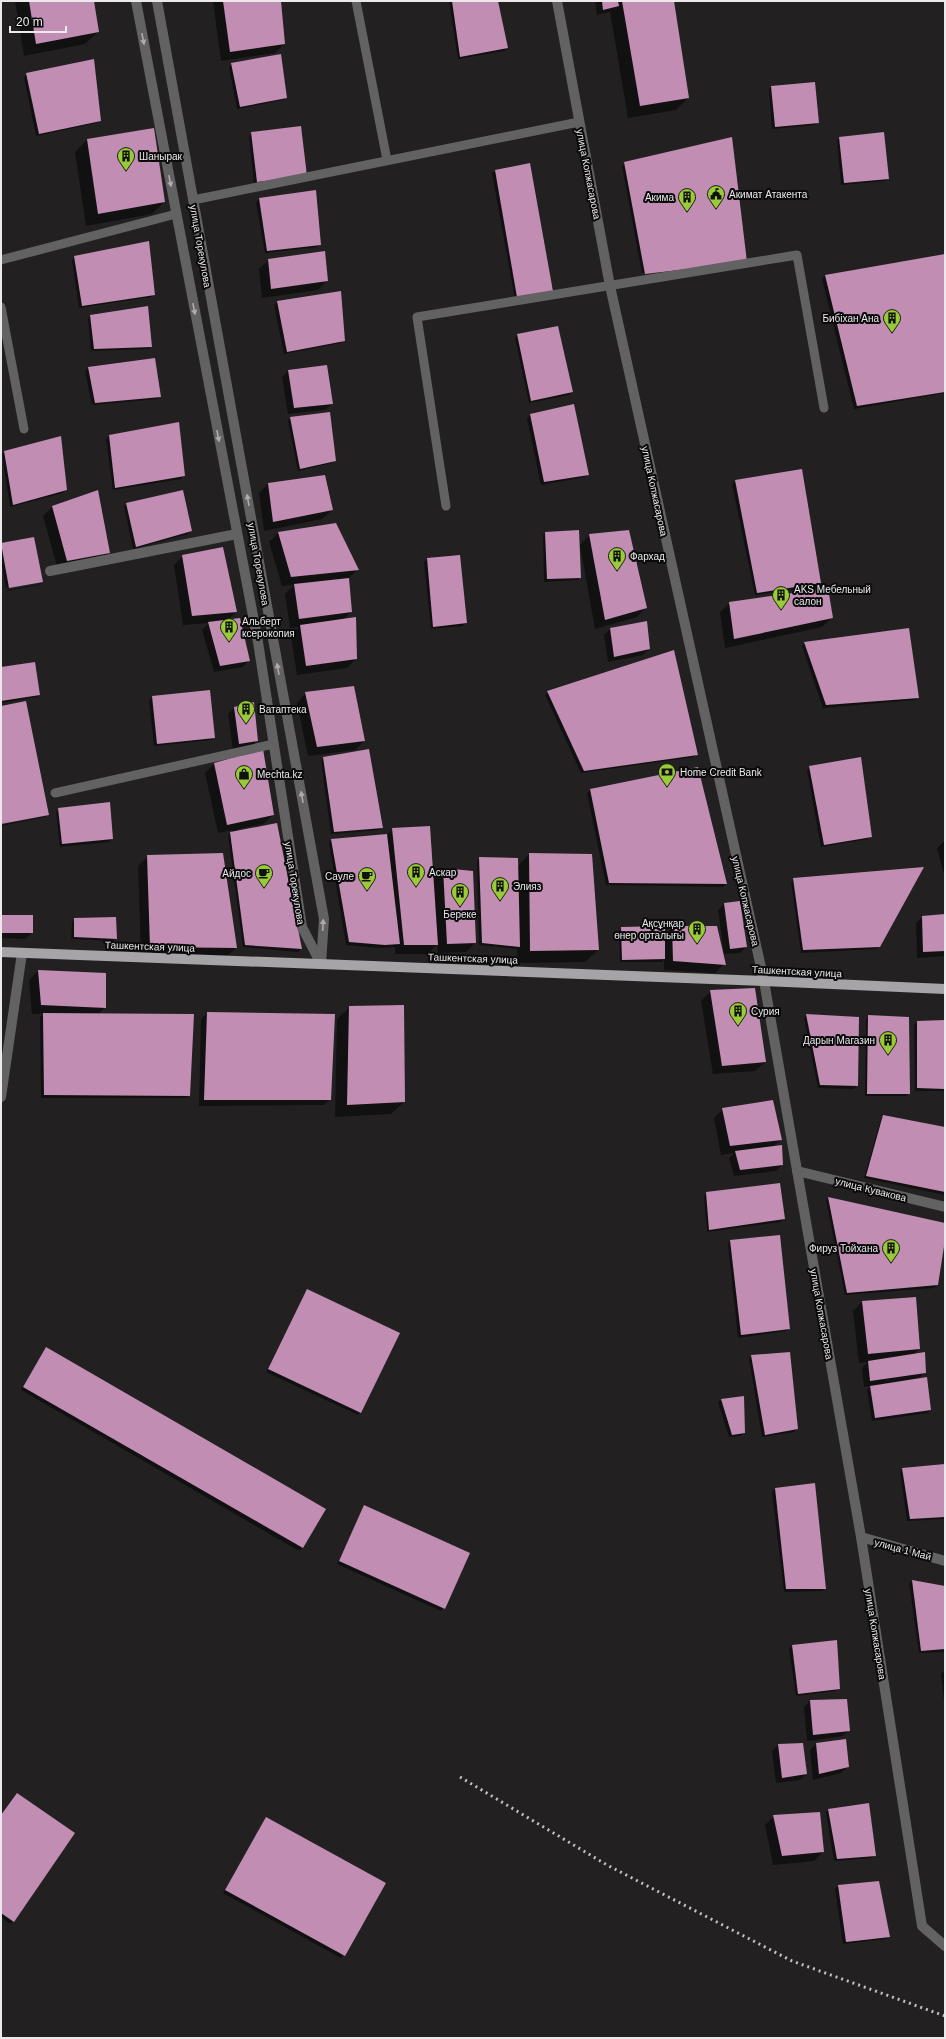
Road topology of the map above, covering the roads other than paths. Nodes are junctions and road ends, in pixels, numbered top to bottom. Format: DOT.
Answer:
graph roads {
  1 [pos="136,1"];
  2 [pos="157,1"];
  3 [pos="356,1"];
  4 [pos="557,1"];
  5 [pos="579,122"];
  6 [pos="387,160"];
  7 [pos="193,200"];
  8 [pos="176,214"];
  9 [pos="1,260"];
  10 [pos="610,286"];
  11 [pos="1,307"];
  12 [pos="824,408"];
  13 [pos="24,429"];
  14 [pos="446,506"];
  15 [pos="237,534"];
  16 [pos="50,571"];
  17 [pos="274,744"];
  18 [pos="55,793"];
  19 [pos="1,952"];
  20 [pos="22,953"];
  21 [pos="321,964"];
  22 [pos="764,981"];
  23 [pos="945,990"];
  24 [pos="1,1097"];
  25 [pos="797,1171"];
  26 [pos="945,1207"];
  27 [pos="860,1537"];
  28 [pos="945,1561"];
  29 [pos="945,1946"];
  1 -- 8 [label="street, улица Торекулова, one-way"];
  2 -- 7 [label="street, улица Торекулова"];
  3 -- 6 [label="lane"];
  4 -- 5 [label="street, улица Копжасарова"];
  5 -- 6 [label="lane"];
  5 -- 10 [label="street, улица Копжасарова"];
  6 -- 7 [label="lane"];
  21 -- 7 [label="street, улица Торекулова, one-way"];
  8 -- 9 [label="lane"];
  8 -- 15 [label="street, улица Торекулова, one-way"];
  10 -- 12 [label="lane"];
  10 -- 14 [label="lane"];
  10 -- 22 [label="street, улица Копжасарова"];
  11 -- 13 [label="lane"];
  15 -- 16 [label="street"];
  15 -- 17 [label="street, улица Торекулова"];
  17 -- 18 [label="lane"];
  17 -- 21 [label="street, улица Торекулова"];
  19 -- 20 [label="main road, Ташкентская улица"];
  20 -- 21 [label="main road, Ташкентская улица"];
  20 -- 24 [label="street"];
  21 -- 22 [label="main road, Ташкентская улица"];
  22 -- 23 [label="main road, Ташкентская улица"];
  22 -- 25 [label="street, улица Копжасарова"];
  25 -- 26 [label="street, улица Кувакова"];
  25 -- 27 [label="street, улица Копжасарова"];
  27 -- 28 [label="street, улица 1 Май"];
  27 -- 29 [label="street, улица Копжасарова"];
}
